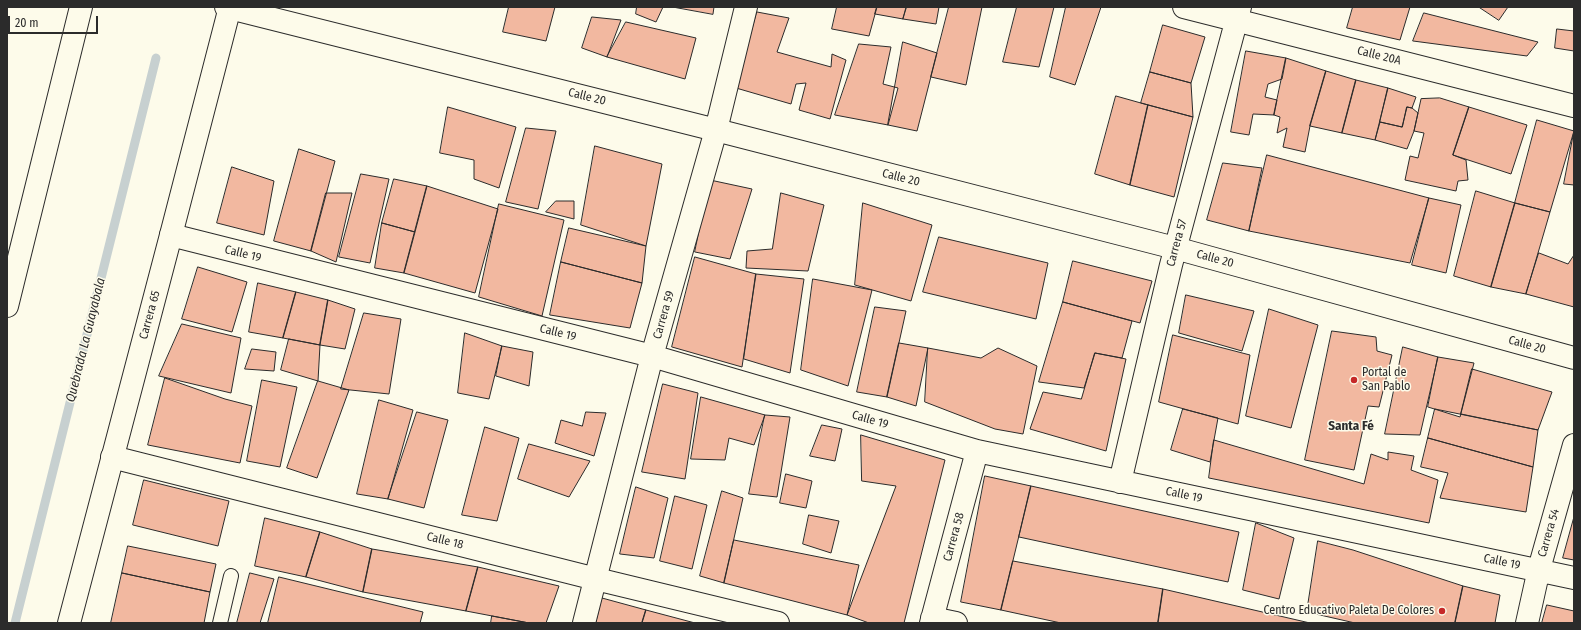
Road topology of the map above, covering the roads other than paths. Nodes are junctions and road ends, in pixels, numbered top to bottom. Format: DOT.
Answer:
graph roads {
  1 [pos="81,7"];
  2 [pos="228,7"];
  3 [pos="746,7"];
  4 [pos="1184,7"];
  5 [pos="1238,14"];
  6 [pos="1574,106"];
  7 [pos="716,130"];
  8 [pos="171,235"];
  9 [pos="1175,248"];
  10 [pos="7,306"];
  11 [pos="652,356"];
  12 [pos="1574,358"];
  13 [pos="1574,445"];
  14 [pos="977,451"];
  15 [pos="112,457"];
  16 [pos="1120,482"];
  17 [pos="1539,569"];
  18 [pos="231,576"];
  19 [pos="1574,578"];
  20 [pos="596,579"];
  21 [pos="932,620"];
  22 [pos="69,623"];
  23 [pos="220,623"];
  24 [pos="584,623"];
  25 [pos="778,623"];
  26 [pos="956,623"];
  27 [pos="1527,623"];
  1 -- 10 [label="street"];
  2 -- 7 [label="street, Calle 20"];
  2 -- 8 [label="street, Carrera 65"];
  3 -- 7 [label="street, Carrera 59"];
  4 -- 5 [label="street, Calle 20A"];
  5 -- 6 [label="street, Calle 20A"];
  5 -- 9 [label="street, Carrera 57"];
  7 -- 9 [label="street, Calle 20"];
  7 -- 11 [label="street, Carrera 59"];
  8 -- 11 [label="street, Calle 19"];
  8 -- 15 [label="street, Carrera 65"];
  9 -- 12 [label="street, Calle 20"];
  9 -- 16 [label="street, Carrera 57"];
  11 -- 14 [label="street, Calle 19"];
  11 -- 20 [label="street, Carrera 59"];
  13 -- 17 [label="street, Carrera 54"];
  14 -- 16 [label="street, Calle 19"];
  14 -- 21 [label="street, Carrera 58"];
  15 -- 20 [label="street, Calle 18"];
  15 -- 22 [label="street, Carrera 65"];
  16 -- 17 [label="street, Calle 19"];
  17 -- 19 [label="street, Calle 19"];
  17 -- 27 [label="street, Carrera 54"];
  18 -- 23 [label="lane"];
  20 -- 24 [label="street, Carrera 59"];
  20 -- 25 [label="street, Calle 18"];
  21 -- 26 [label="street"];
}
